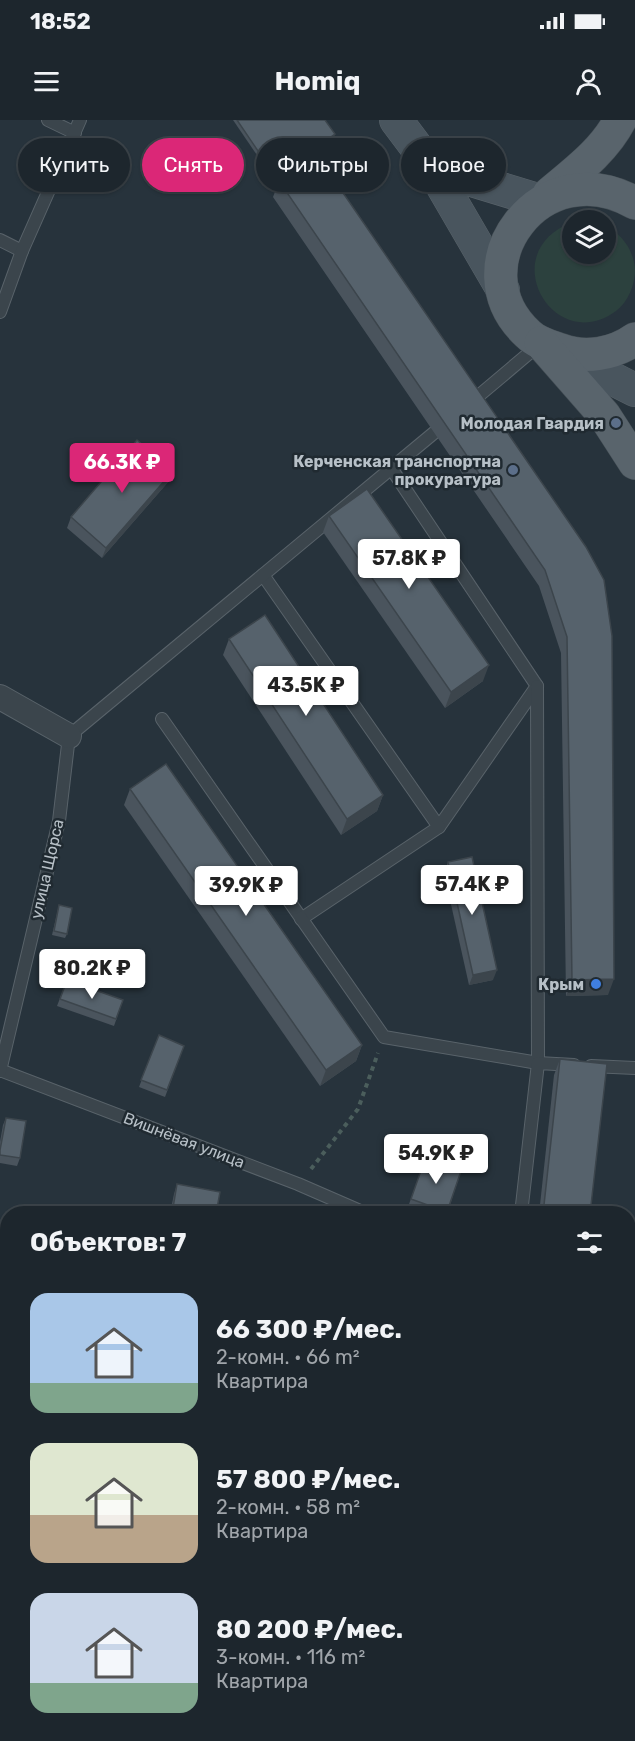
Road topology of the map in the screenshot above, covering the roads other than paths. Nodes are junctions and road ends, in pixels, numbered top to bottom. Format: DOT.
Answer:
graph roads {
  1 [pos="48,120"];
  2 [pos="80,120"];
  3 [pos="396,120"];
  4 [pos="620,120"];
  5 [pos="75,133"];
  6 [pos="410,138"];
  7 [pos="506,190"];
  8 [pos="446,192"];
  9 [pos="541,201"];
  10 [pos="635,204"];
  11 [pos="0,240"];
  12 [pos="22,251"];
  13 [pos="503,290"];
  14 [pos="0,312"];
  15 [pos="635,339"];
  16 [pos="541,343"];
  17 [pos="635,390"];
  18 [pos="470,403"];
  19 [pos="435,432"];
  20 [pos="635,463"];
  21 [pos="390,468"];
  22 [pos="262,574"];
  23 [pos="537,686"];
  24 [pos="0,697"];
  25 [pos="162,719"];
  26 [pos="69,736"];
  27 [pos="438,827"];
  28 [pos="301,919"];
  29 [pos="538,1063"];
  30 [pos="635,1068"];
  31 [pos="0,1070"];
  32 [pos="349,1206"];
  33 [pos="522,1206"];
  1 -- 5 [label="lane"];
  2 -- 5 [label="lane"];
  3 -- 6 [label="main road"];
  4 -- 9 [label="main road"];
  5 -- 12 [label="lane"];
  7 -- 9 [label="main road"];
  8 -- 13 [label="main road"];
  9 -- 10 [label="main road"];
  9 -- 13 [label="main road"];
  11 -- 12 [label="lane"];
  12 -- 14 [label="lane"];
  13 -- 16 [label="main road"];
  15 -- 16 [label="main road"];
  16 -- 17 [label="main road"];
  16 -- 18 [label="lane"];
  16 -- 20 [label="main road"];
  19 -- 21 [label="lane"];
  21 -- 22 [label="lane"];
  21 -- 23 [label="lane"];
  22 -- 26 [label="lane"];
  22 -- 27 [label="lane"];
  23 -- 27 [label="lane"];
  23 -- 29 [label="lane"];
  24 -- 26 [label="street"];
  25 -- 28 [label="lane"];
  26 -- 31 [label="lane, улица Щорса"];
  27 -- 28 [label="lane"];
  28 -- 29 [label="lane"];
  29 -- 30 [label="lane"];
  29 -- 33 [label="lane"];
  31 -- 32 [label="lane, Вишнёвая улица"];
}
